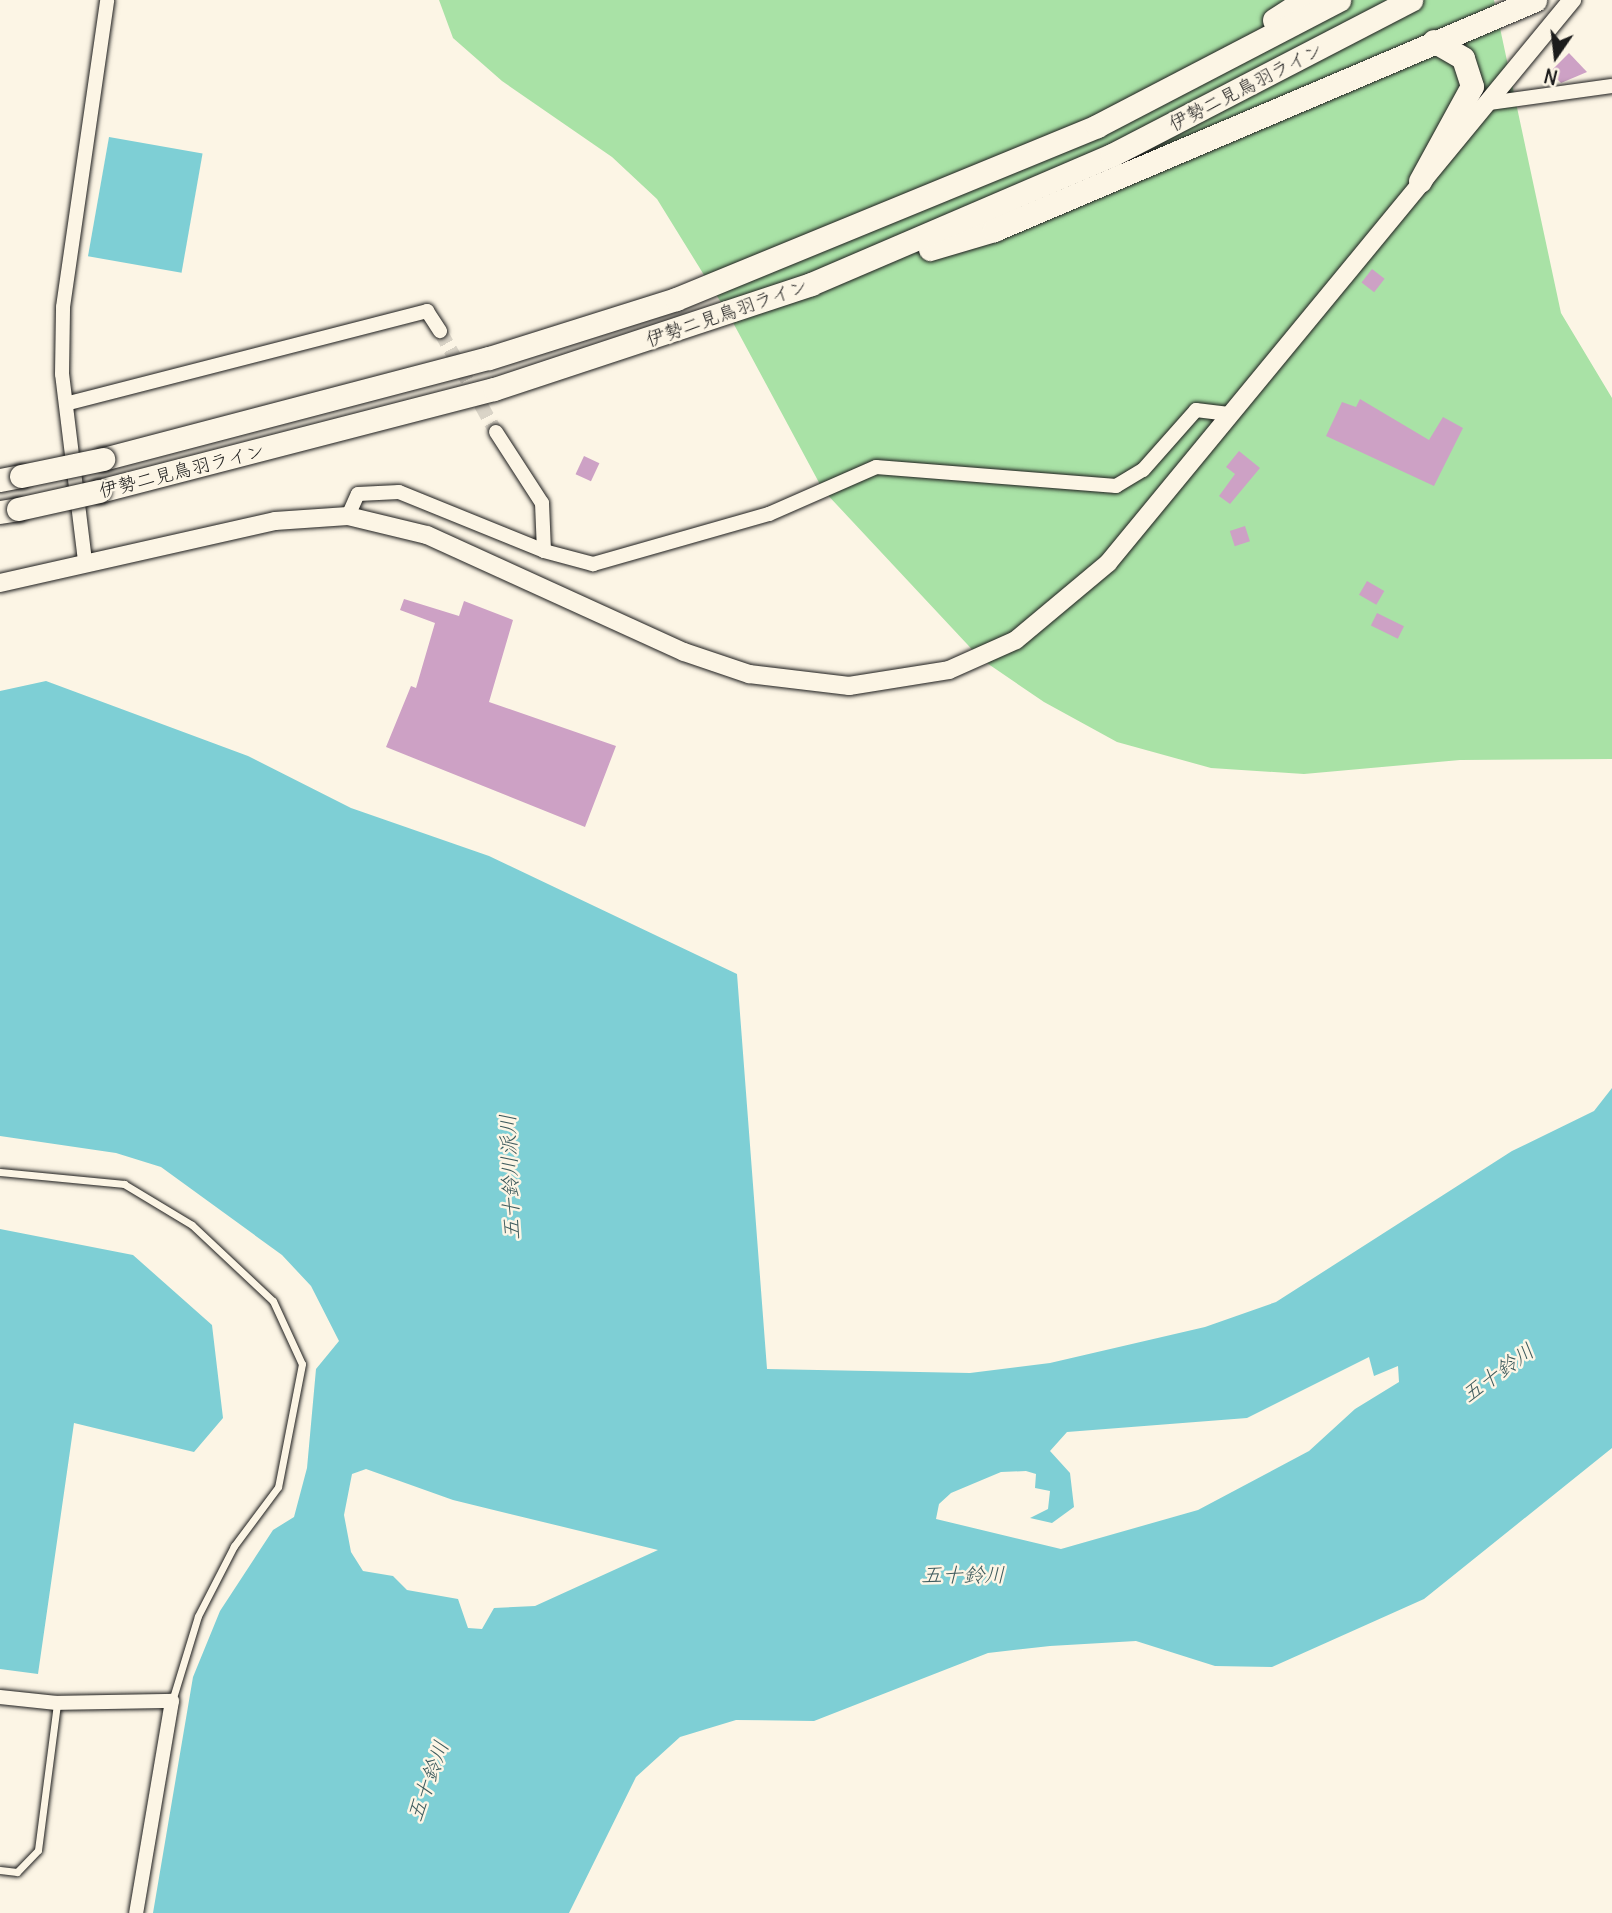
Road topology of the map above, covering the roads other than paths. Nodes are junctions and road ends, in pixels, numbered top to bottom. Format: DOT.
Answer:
graph roads {
  1 [pos="107,0"];
  2 [pos="1305,0"];
  3 [pos="1339,0"];
  4 [pos="1411,0"];
  5 [pos="1535,0"];
  6 [pos="1572,0"];
  7 [pos="1433,41"];
  8 [pos="1612,86"];
  9 [pos="1489,103"];
  10 [pos="1097,125"];
  11 [pos="1420,181"];
  12 [pos="811,284"];
  13 [pos="440,331"];
  14 [pos="69,403"];
  15 [pos="1229,414"];
  16 [pos="496,432"];
  17 [pos="10,478"];
  18 [pos="9,510"];
  19 [pos="348,516"];
  20 [pos="544,551"];
  21 [pos="85,561"];
  22 [pos="0,583"];
  23 [pos="0,1172"];
  24 [pos="0,1697"];
  25 [pos="172,1701"];
  26 [pos="57,1703"];
  27 [pos="0,1870"];
  28 [pos="136,1913"];
  1 -- 14 [label="street"];
  2 -- 10 [label="main road"];
  3 -- 10 [label="main road, 伊勢二見鳥羽ライン"];
  4 -- 12 [label="main road, 伊勢二見鳥羽ライン"];
  5 -- 7 [label="main road"];
  6 -- 9 [label="street"];
  7 -- 11 [label="main road"];
  7 -- 12 [label="main road"];
  8 -- 9 [label="street"];
  9 -- 11 [label="street"];
  10 -- 17 [label="main road, 伊勢二見鳥羽ライン, bridge"];
  11 -- 15 [label="street"];
  12 -- 18 [label="main road, 伊勢二見鳥羽ライン, bridge"];
  13 -- 14 [label="street"];
  14 -- 21 [label="street"];
  15 -- 19 [label="street"];
  15 -- 20 [label="street"];
  16 -- 20 [label="street"];
  19 -- 20 [label="street"];
  19 -- 21 [label="street"];
  21 -- 22 [label="street"];
  23 -- 25 [label="lane"];
  24 -- 26 [label="street"];
  25 -- 26 [label="street"];
  25 -- 28 [label="street"];
  26 -- 27 [label="lane"];
}
